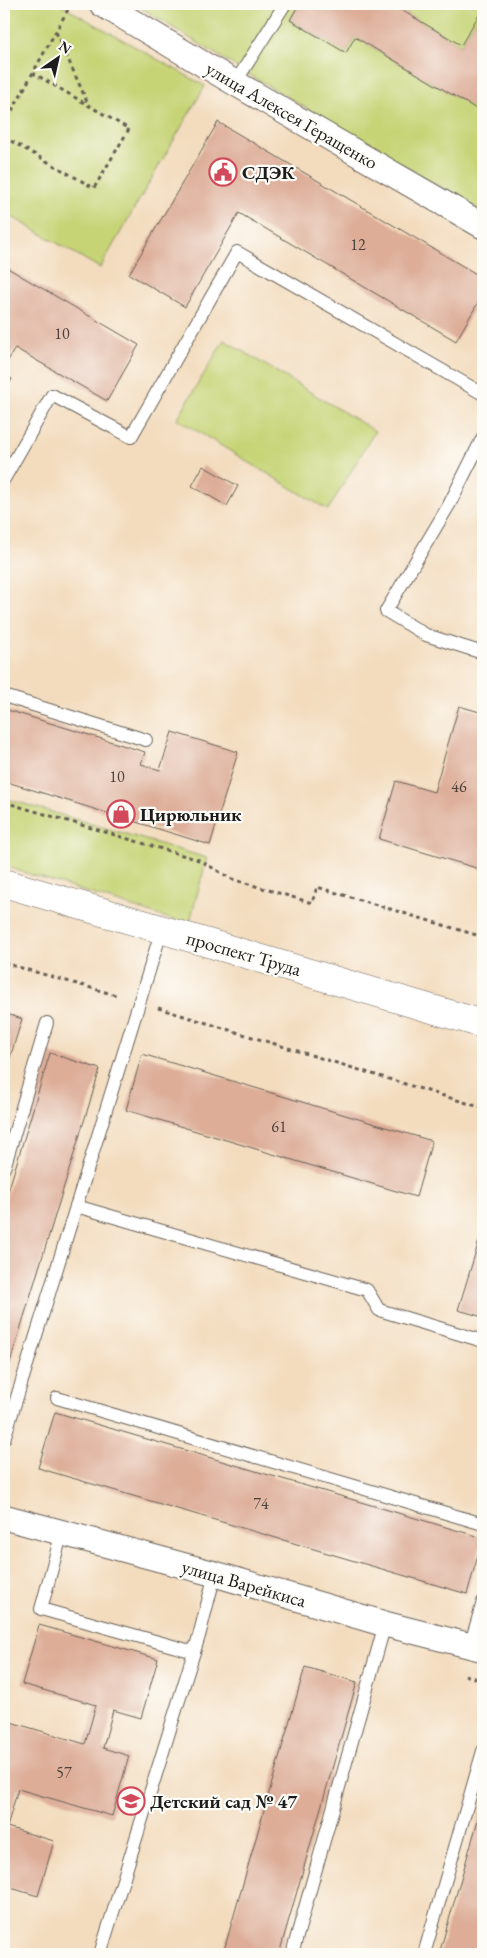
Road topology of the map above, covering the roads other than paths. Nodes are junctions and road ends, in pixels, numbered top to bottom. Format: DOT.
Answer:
graph roads {
  1 [pos="102,4"];
  2 [pos="285,4"];
  3 [pos="235,83"];
  4 [pos="483,226"];
  5 [pos="483,394"];
  6 [pos="483,437"];
  7 [pos="4,479"];
  8 [pos="483,653"];
  9 [pos="4,696"];
  10 [pos="146,740"];
  11 [pos="4,883"];
  12 [pos="162,929"];
  13 [pos="47,1022"];
  14 [pos="483,1024"];
  15 [pos="9,1132"];
  16 [pos="4,1168"];
  17 [pos="76,1206"];
  18 [pos="483,1341"];
  19 [pos="57,1398"];
  20 [pos="4,1439"];
  21 [pos="4,1517"];
  22 [pos="483,1524"];
  23 [pos="62,1532"];
  24 [pos="214,1574"];
  25 [pos="483,1602"];
  26 [pos="385,1624"];
  27 [pos="477,1648"];
  28 [pos="194,1652"];
  29 [pos="483,1751"];
  30 [pos="100,1954"];
  31 [pos="292,1954"];
  32 [pos="424,1954"];
  1 -- 3 [label="street, улица Алексея Геращенко"];
  2 -- 3 [label="lane"];
  3 -- 4 [label="street, улица Алексея Геращенко"];
  5 -- 7 [label="lane"];
  6 -- 8 [label="lane"];
  9 -- 10 [label="lane"];
  11 -- 12 [label="main road, проспект Труда"];
  12 -- 14 [label="main road, проспект Труда"];
  12 -- 17 [label="lane"];
  13 -- 15 [label="lane"];
  15 -- 16 [label="lane"];
  17 -- 18 [label="lane"];
  17 -- 20 [label="lane"];
  19 -- 22 [label="lane"];
  21 -- 23 [label="street, улица Варейкиса"];
  23 -- 24 [label="street, улица Варейкиса"];
  23 -- 28 [label="lane"];
  24 -- 26 [label="street, улица Варейкиса"];
  24 -- 28 [label="lane"];
  25 -- 27 [label="lane"];
  26 -- 27 [label="street, улица Варейкиса"];
  26 -- 31 [label="lane"];
  28 -- 30 [label="lane"];
  29 -- 32 [label="lane"];
}
